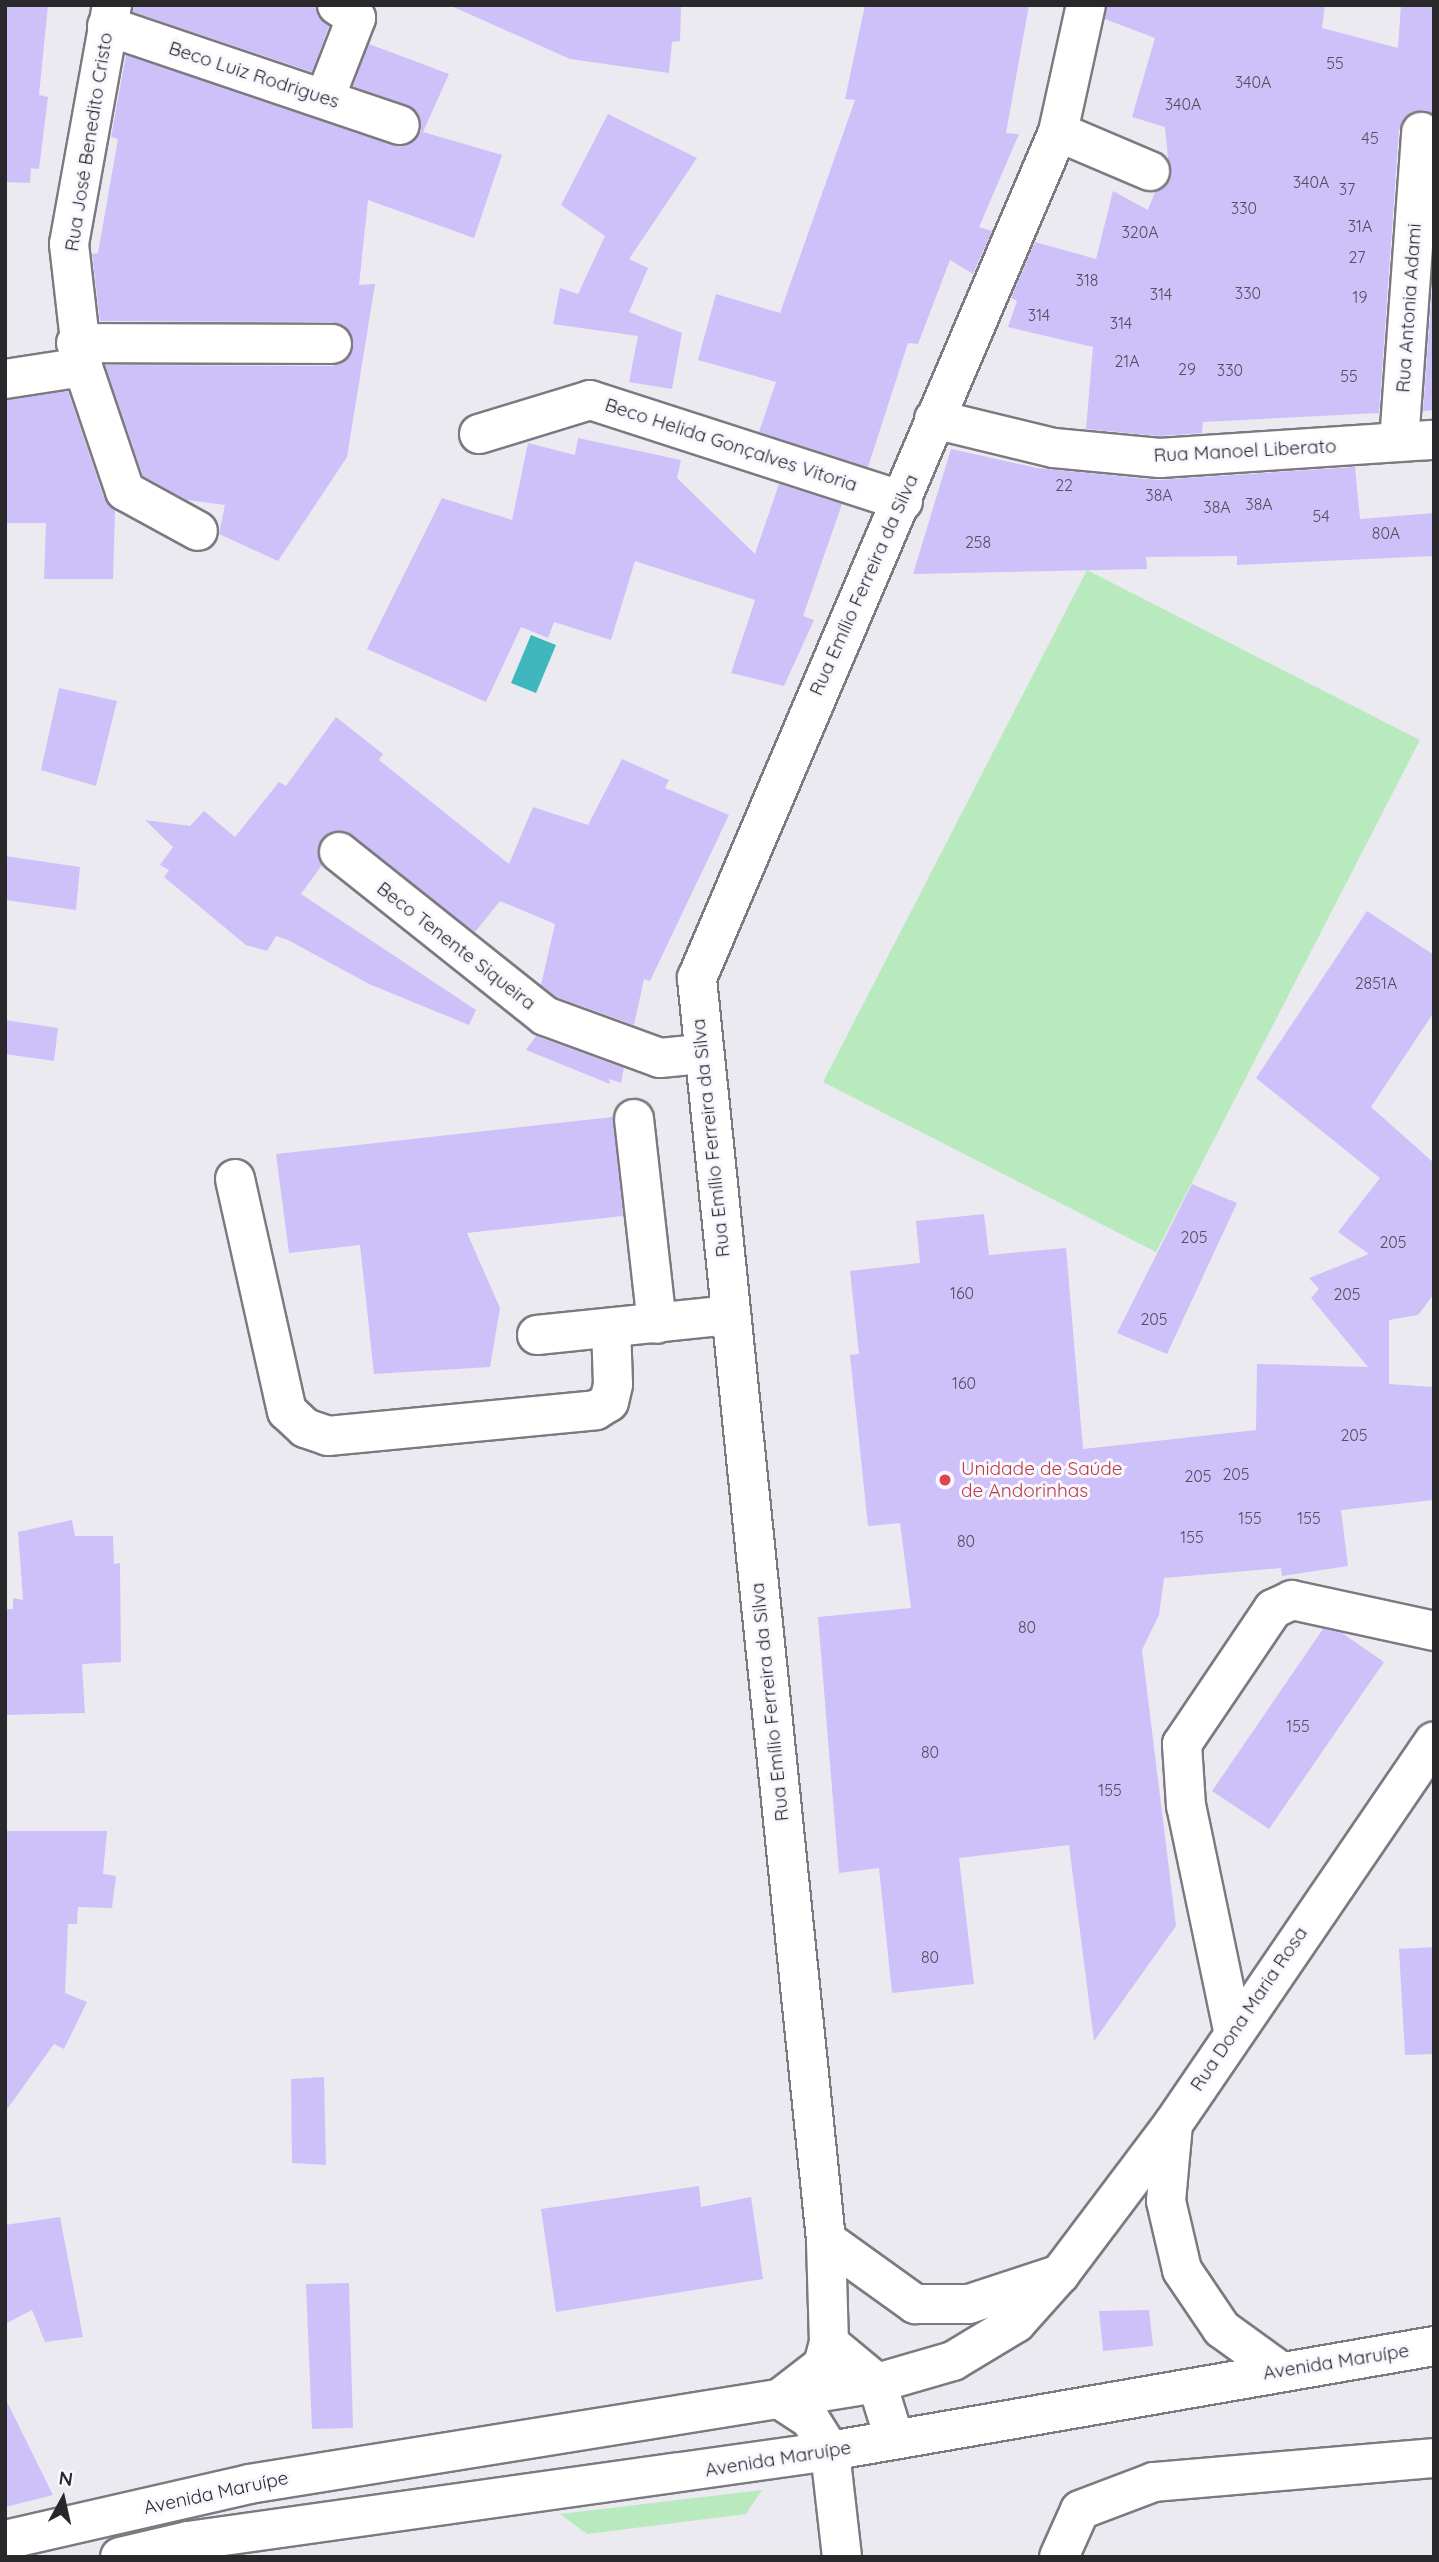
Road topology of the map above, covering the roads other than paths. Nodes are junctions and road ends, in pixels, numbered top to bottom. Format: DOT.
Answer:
graph roads {
  1 [pos="337,5"];
  2 [pos="1086,5"];
  3 [pos="110,16"];
  4 [pos="325,98"];
  5 [pos="400,125"];
  6 [pos="1058,132"];
  7 [pos="1422,132"];
  8 [pos="1150,172"];
  9 [pos="331,344"];
  10 [pos="79,355"];
  11 [pos="5,379"];
  12 [pos="934,419"];
  13 [pos="479,434"];
  14 [pos="1416,441"];
  15 [pos="903,500"];
  16 [pos="198,531"];
  17 [pos="339,852"];
  18 [pos="701,1054"];
  19 [pos="634,1119"];
  20 [pos="234,1179"];
  21 [pos="729,1315"];
  22 [pos="657,1324"];
  23 [pos="611,1328"];
  24 [pos="537,1335"];
  25 [pos="1434,1631"];
  26 [pos="1434,1741"];
  27 [pos="1233,2030"];
  28 [pos="1173,2124"];
  29 [pos="826,2240"];
  30 [pos="1060,2274"];
  31 [pos="829,2343"];
  32 [pos="1434,2346"];
  33 [pos="1280,2371"];
  34 [pos="877,2383"];
  35 [pos="779,2399"];
  36 [pos="894,2438"];
  37 [pos="830,2451"];
  38 [pos="1434,2458"];
  39 [pos="5,2540"];
  40 [pos="186,2549"];
  41 [pos="120,2557"];
  42 [pos="842,2557"];
  43 [pos="1059,2557"];
  1 -- 4 [label="street"];
  2 -- 6 [label="street, Rua Emílio Ferreira da Silva"];
  3 -- 4 [label="street, Beco Luiz Rodrigues"];
  3 -- 10 [label="street, Rua José Benedito Cristo"];
  4 -- 5 [label="street, Beco Luiz Rodrigues"];
  6 -- 8 [label="street"];
  6 -- 12 [label="street, Rua Emílio Ferreira da Silva"];
  7 -- 14 [label="street, Rua Antonia Adami"];
  9 -- 10 [label="street"];
  10 -- 11 [label="street"];
  10 -- 16 [label="street, Rua José Benedito Cristo"];
  12 -- 14 [label="street, Rua Manoel Liberato"];
  12 -- 15 [label="street, Rua Emílio Ferreira da Silva"];
  13 -- 15 [label="street, Beco Helida Gonçalves Vitoria"];
  15 -- 18 [label="street, Rua Emílio Ferreira da Silva"];
  17 -- 18 [label="street, Beco Tenente Siqueira"];
  18 -- 21 [label="street, Rua Emílio Ferreira da Silva"];
  19 -- 22 [label="street"];
  20 -- 23 [label="street"];
  21 -- 22 [label="street"];
  21 -- 29 [label="street, Rua Emílio Ferreira da Silva"];
  22 -- 23 [label="street"];
  23 -- 24 [label="street"];
  25 -- 27 [label="street"];
  26 -- 27 [label="street, Rua Dona Maria Rosa"];
  27 -- 28 [label="street, Rua Dona Maria Rosa"];
  28 -- 30 [label="street, Rua Dona Maria Rosa"];
  28 -- 33 [label="street"];
  29 -- 30 [label="street"];
  29 -- 31 [label="street, Rua Emílio Ferreira da Silva"];
  30 -- 34 [label="street, Avenida Maruípe"];
  31 -- 34 [label="street"];
  31 -- 35 [label="street, Rua Emílio Ferreira da Silva"];
  32 -- 33 [label="street, Avenida Maruípe"];
  33 -- 36 [label="street, Avenida Maruípe"];
  34 -- 35 [label="street, Avenida Maruípe"];
  34 -- 36 [label="street"];
  35 -- 37 [label="street"];
  35 -- 39 [label="street, Avenida Maruípe"];
  36 -- 37 [label="street, Avenida Maruípe"];
  37 -- 40 [label="street, Avenida Maruípe"];
  37 -- 42 [label="street"];
  38 -- 43 [label="street"];
  40 -- 41 [label="street, Avenida Maruípe"];
}
